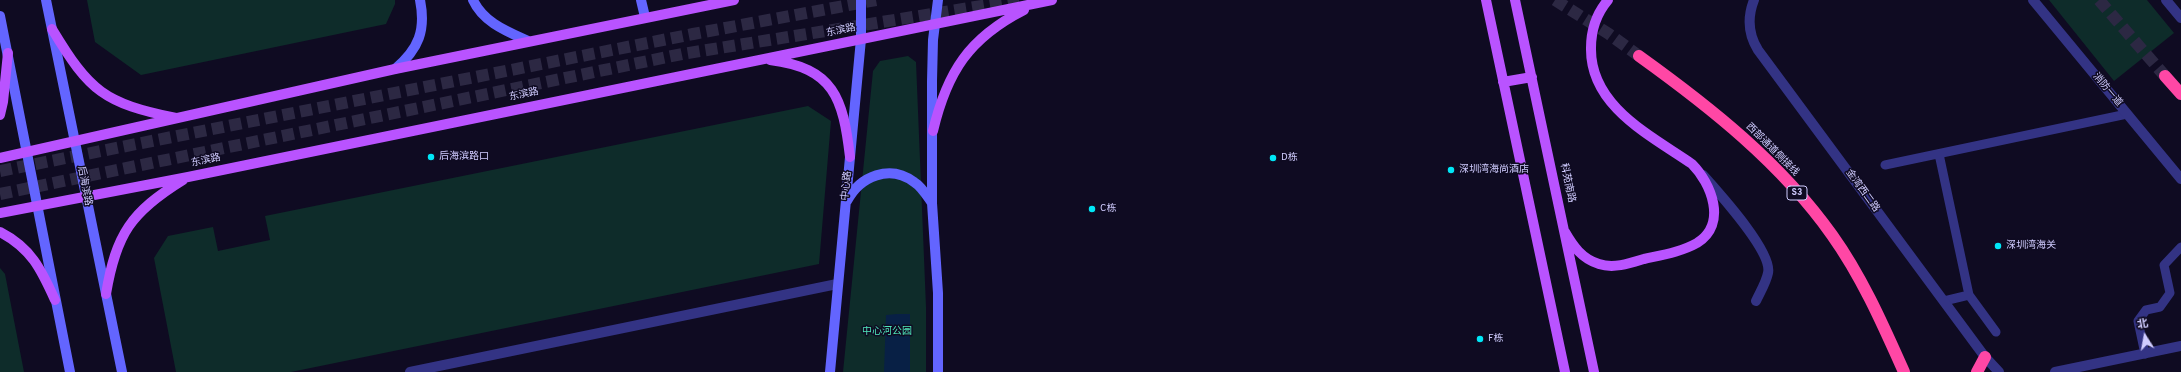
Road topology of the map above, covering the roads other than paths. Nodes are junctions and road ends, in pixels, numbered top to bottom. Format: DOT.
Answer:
graph roads {
  1 [pos="46,0"];
  2 [pos="420,0"];
  3 [pos="473,0"];
  4 [pos="641,0"];
  5 [pos="734,0"];
  6 [pos="860,0"];
  7 [pos="938,0"];
  8 [pos="1052,0"];
  9 [pos="1486,0"];
  10 [pos="1515,0"];
  11 [pos="1608,0"];
  12 [pos="1754,0"];
  13 [pos="2166,0"];
  14 [pos="2035,1"];
  15 [pos="1036,3"];
  16 [pos="0,16"];
  17 [pos="645,17"];
  18 [pos="2181,18"];
  19 [pos="935,24"];
  20 [pos="52,29"];
  21 [pos="861,39"];
  22 [pos="528,41"];
  23 [pos="8,53"];
  24 [pos="1639,56"];
  25 [pos="760,59"];
  26 [pos="395,69"];
  27 [pos="2165,76"];
  28 [pos="1532,77"];
  29 [pos="1503,82"];
  30 [pos="2181,94"];
  31 [pos="2127,114"];
  32 [pos="0,115"];
  33 [pos="180,119"];
  34 [pos="932,131"];
  35 [pos="75,141"];
  36 [pos="28,152"];
  37 [pos="1939,154"];
  38 [pos="850,157"];
  39 [pos="0,158"];
  40 [pos="1885,165"];
  41 [pos="1700,172"];
  42 [pos="188,177"];
  43 [pos="2181,179"];
  44 [pos="86,197"];
  45 [pos="932,203"];
  46 [pos="845,205"];
  47 [pos="37,206"];
  48 [pos="0,213"];
  49 [pos="0,232"];
  50 [pos="1565,232"];
  51 [pos="2181,247"];
  52 [pos="837,284"];
  53 [pos="106,294"];
  54 [pos="1969,294"];
  55 [pos="55,300"];
  56 [pos="1756,301"];
  57 [pos="1944,301"];
  58 [pos="1996,332"];
  59 [pos="2181,346"];
  60 [pos="2145,354"];
  61 [pos="1984,357"];
  62 [pos="70,372"];
  63 [pos="122,372"];
  64 [pos="410,372"];
  65 [pos="830,372"];
  66 [pos="938,372"];
  67 [pos="1565,372"];
  68 [pos="1594,372"];
  69 [pos="1904,372"];
  70 [pos="1977,372"];
  71 [pos="1999,372"];
  72 [pos="2055,372"];
  1 -- 20 [label="main road, 后海滨路"];
  2 -- 26 [label="main road"];
  3 -- 22 [label="main road"];
  4 -- 17 [label="main road"];
  5 -- 17 [label="main road"];
  6 -- 21 [label="main road, 中心路"];
  7 -- 19 [label="main road"];
  8 -- 15 [label="main road, 东滨路"];
  9 -- 29 [label="main road"];
  10 -- 28 [label="main road, 科苑南路"];
  11 -- 41 [label="main road"];
  12 -- 57 [label="street, 金湾西二路"];
  13 -- 18 [label="street"];
  14 -- 31 [label="street, 消防一道"];
  15 -- 19 [label="main road, 东滨路"];
  15 -- 34 [label="main road"];
  16 -- 23 [label="main road"];
  17 -- 22 [label="main road"];
  19 -- 21 [label="main road, 东滨路"];
  19 -- 34 [label="main road"];
  20 -- 33 [label="main road"];
  20 -- 35 [label="main road, 后海滨路"];
  21 -- 25 [label="main road, 东滨路"];
  21 -- 38 [label="main road, 中心路"];
  22 -- 26 [label="main road"];
  23 -- 32 [label="main road"];
  23 -- 36 [label="main road"];
  24 -- 69 [label="highway, 西部通道侧接线 / S3"];
  25 -- 38 [label="main road"];
  25 -- 42 [label="main road, 东滨路"];
  26 -- 33 [label="main road"];
  27 -- 30 [label="highway"];
  28 -- 29 [label="main road"];
  28 -- 50 [label="main road, 科苑南路"];
  29 -- 67 [label="main road"];
  31 -- 37 [label="lane"];
  31 -- 43 [label="street, 消防一道"];
  33 -- 35 [label="main road"];
  34 -- 45 [label="main road"];
  35 -- 36 [label="main road"];
  35 -- 44 [label="main road, 后海滨路"];
  36 -- 39 [label="main road"];
  36 -- 47 [label="main road"];
  37 -- 40 [label="lane"];
  37 -- 54 [label="lane"];
  38 -- 46 [label="main road, 中心路"];
  41 -- 50 [label="main road"];
  41 -- 56 [label="street"];
  42 -- 44 [label="main road, 东滨路"];
  42 -- 53 [label="main road"];
  44 -- 47 [label="main road, 东滨路"];
  44 -- 53 [label="main road, 后海滨路"];
  45 -- 46 [label="main road"];
  45 -- 66 [label="main road"];
  46 -- 52 [label="main road, 中心路"];
  47 -- 48 [label="main road, 东滨路"];
  47 -- 55 [label="main road"];
  49 -- 55 [label="main road"];
  50 -- 68 [label="main road, 科苑南路"];
  51 -- 60 [label="lane"];
  52 -- 64 [label="street"];
  52 -- 65 [label="main road, 中心路"];
  53 -- 63 [label="main road, 后海滨路"];
  54 -- 57 [label="lane"];
  54 -- 58 [label="lane"];
  55 -- 62 [label="main road"];
  57 -- 61 [label="street, 金湾西二路"];
  59 -- 60 [label="street"];
  60 -- 72 [label="street"];
  61 -- 70 [label="highway"];
  61 -- 71 [label="street, 金湾西二路"];
}
